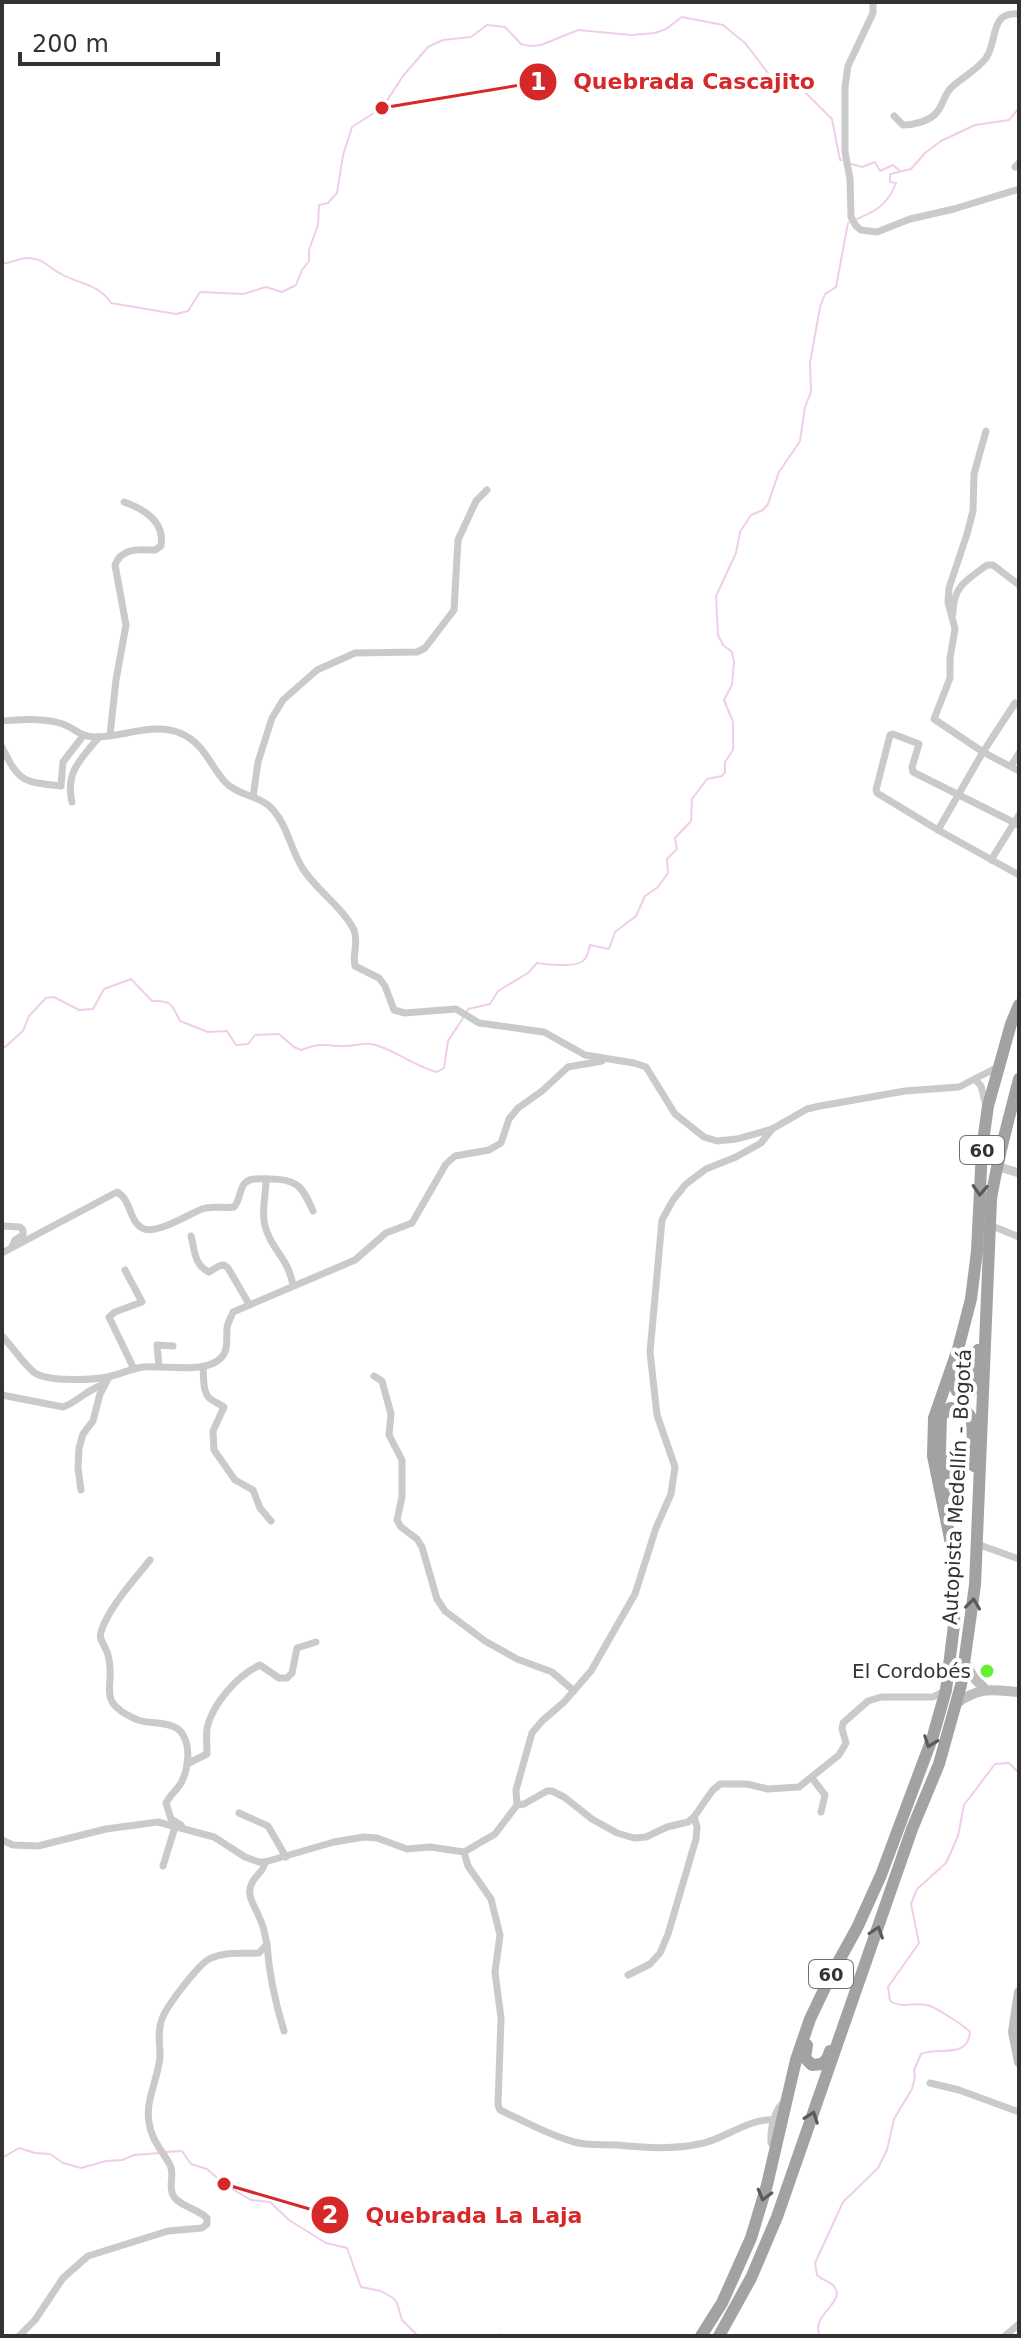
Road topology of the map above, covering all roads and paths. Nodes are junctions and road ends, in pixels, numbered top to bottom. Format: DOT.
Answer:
graph roads {
  1 [pos="873,2"];
  2 [pos="1019,14"];
  3 [pos="894,116"];
  4 [pos="1019,189"];
  5 [pos="986,431"];
  6 [pos="487,490"];
  7 [pos="124,502"];
  8 [pos="1019,585"];
  9 [pos="953,620"];
  10 [pos="1019,706"];
  11 [pos="2,721"];
  12 [pos="110,735"];
  13 [pos="83,736"];
  14 [pos="99,737"];
  15 [pos="2,747"];
  16 [pos="983,752"];
  17 [pos="1019,753"];
  18 [pos="1011,766"];
  19 [pos="1019,771"];
  20 [pos="958,795"];
  21 [pos="253,797"];
  22 [pos="72,802"];
  23 [pos="1018,821"];
  24 [pos="938,830"];
  25 [pos="991,860"];
  26 [pos="1019,875"];
  27 [pos="1019,1005"];
  28 [pos="612,1060"];
  29 [pos="999,1067"];
  30 [pos="975,1079"];
  31 [pos="1019,1079"];
  32 [pos="772,1129"];
  33 [pos="982,1149"];
  34 [pos="996,1166"];
  35 [pos="1019,1173"];
  36 [pos="266,1179"];
  37 [pos="313,1211"];
  38 [pos="990,1225"];
  39 [pos="2,1226"];
  40 [pos="191,1236"];
  41 [pos="1019,1237"];
  42 [pos="11,1248"];
  43 [pos="2,1253"];
  44 [pos="125,1270"];
  45 [pos="293,1285"];
  46 [pos="988,1298"];
  47 [pos="249,1304"];
  48 [pos="969,1307"];
  49 [pos="2,1336"];
  50 [pos="173,1346"];
  51 [pos="159,1366"];
  52 [pos="203,1367"];
  53 [pos="134,1369"];
  54 [pos="374,1376"];
  55 [pos="109,1377"];
  56 [pos="103,1385"];
  57 [pos="2,1395"];
  58 [pos="979,1488"];
  59 [pos="81,1490"];
  60 [pos="947,1518"];
  61 [pos="271,1521"];
  62 [pos="977,1544"];
  63 [pos="1019,1559"];
  64 [pos="150,1560"];
  65 [pos="316,1642"];
  66 [pos="965,1663"];
  67 [pos="985,1689"];
  68 [pos="946,1690"];
  69 [pos="574,1691"];
  70 [pos="1019,1692"];
  71 [pos="957,1703"];
  72 [pos="187,1764"];
  73 [pos="812,1778"];
  74 [pos="517,1805"];
  75 [pos="821,1812"];
  76 [pos="239,1813"];
  77 [pos="694,1817"];
  78 [pos="175,1827"];
  79 [pos="187,1830"];
  80 [pos="2,1840"];
  81 [pos="464,1852"];
  82 [pos="286,1857"];
  83 [pos="265,1862"];
  84 [pos="163,1866"];
  85 [pos="267,1944"];
  86 [pos="628,1975"];
  87 [pos="831,1975"];
  88 [pos="1019,1992"];
  89 [pos="852,2006"];
  90 [pos="284,2031"];
  91 [pos="1019,2062"];
  92 [pos="930,2083"];
  93 [pos="787,2100"];
  94 [pos="1019,2112"];
  95 [pos="774,2120"];
  96 [pos="775,2147"];
  97 [pos="1019,2324"];
  98 [pos="19,2336"];
  99 [pos="701,2336"];
  100 [pos="719,2336"];
  101 [pos="1005,2336"];
  1 -- 4 [label="street"];
  2 -- 3 [label="street"];
  5 -- 9 [label="street"];
  6 -- 21 [label="street"];
  7 -- 12 [label="street"];
  8 -- 9 [label="street"];
  9 -- 16 [label="street"];
  10 -- 16 [label="street"];
  11 -- 13 [label="street"];
  12 -- 14 [label="street"];
  12 -- 21 [label="street"];
  13 -- 14 [label="street"];
  13 -- 15 [label="street"];
  14 -- 22 [label="street"];
  16 -- 18 [label="street"];
  16 -- 20 [label="street"];
  17 -- 18 [label="street"];
  18 -- 19 [label="street"];
  20 -- 23 [label="street"];
  20 -- 24 [label="street"];
  20 -- 24 [label="street"];
  21 -- 28 [label="street"];
  23 -- 25 [label="street"];
  24 -- 25 [label="street"];
  25 -- 26 [label="street"];
  27 -- 29 [label="highway, Autopista Medellín - Bogotá / 60"];
  28 -- 32 [label="street"];
  28 -- 45 [label="street"];
  29 -- 30 [label="street"];
  29 -- 33 [label="highway, Autopista Medellín - Bogotá / 60"];
  30 -- 32 [label="street"];
  30 -- 33 [label="street"];
  31 -- 34 [label="highway, Autopista Medellín - Bogotá / 60"];
  32 -- 69 [label="street"];
  33 -- 48 [label="highway, Autopista Medellín - Bogotá / 60, one-way"];
  34 -- 35 [label="street"];
  34 -- 38 [label="highway, Autopista Medellín - Bogotá / 60"];
  36 -- 37 [label="street"];
  36 -- 42 [label="street"];
  36 -- 45 [label="street"];
  38 -- 41 [label="street"];
  38 -- 46 [label="highway, Autopista Medellín - Bogotá / 60"];
  39 -- 42 [label="street"];
  40 -- 47 [label="street"];
  42 -- 43 [label="street"];
  44 -- 53 [label="street"];
  45 -- 47 [label="street"];
  46 -- 48 [label="highway"];
  46 -- 58 [label="highway, Autopista Medellín - Bogotá / 60"];
  47 -- 52 [label="street"];
  48 -- 60 [label="highway, Autopista Medellín - Bogotá / 60"];
  49 -- 55 [label="street"];
  50 -- 51 [label="street"];
  51 -- 52 [label="street"];
  51 -- 53 [label="street"];
  52 -- 61 [label="street"];
  53 -- 55 [label="street"];
  54 -- 69 [label="street"];
  55 -- 56 [label="street"];
  56 -- 57 [label="street"];
  56 -- 59 [label="street"];
  58 -- 60 [label="highway"];
  58 -- 62 [label="highway, Autopista Medellín - Bogotá / 60"];
  60 -- 68 [label="highway, Autopista Medellín - Bogotá / 60"];
  62 -- 63 [label="street"];
  66 -- 62 [label="highway, Autopista Medellín - Bogotá / 60, one-way"];
  64 -- 72 [label="street"];
  65 -- 72 [label="street"];
  66 -- 67 [label="main road"];
  66 -- 71 [label="highway, Autopista Medellín - Bogotá / 60"];
  67 -- 70 [label="main road"];
  67 -- 71 [label="main road"];
  68 -- 73 [label="street"];
  68 -- 87 [label="highway, Autopista Medellín - Bogotá / 60, one-way"];
  69 -- 74 [label="street"];
  89 -- 71 [label="highway, Autopista Medellín - Bogotá / 60, one-way"];
  72 -- 79 [label="street"];
  73 -- 75 [label="street"];
  73 -- 77 [label="street"];
  74 -- 77 [label="street"];
  74 -- 81 [label="street"];
  76 -- 82 [label="street"];
  77 -- 86 [label="street"];
  78 -- 79 [label="street"];
  78 -- 80 [label="street"];
  78 -- 84 [label="street"];
  79 -- 83 [label="street"];
  81 -- 82 [label="street"];
  81 -- 95 [label="street"];
  82 -- 83 [label="street"];
  83 -- 85 [label="street"];
  85 -- 90 [label="street"];
  85 -- 98 [label="street"];
  87 -- 89 [label="highway"];
  87 -- 93 [label="highway, Autopista Medellín - Bogotá / 60"];
  88 -- 91 [label="main road"];
  100 -- 89 [label="highway, Autopista Medellín - Bogotá / 60, one-way"];
  92 -- 94 [label="street"];
  93 -- 95 [label="street"];
  93 -- 96 [label="highway, Autopista Medellín - Bogotá / 60"];
  95 -- 96 [label="street"];
  96 -- 99 [label="highway, Autopista Medellín - Bogotá / 60, one-way"];
  97 -- 101 [label="street"];
}
